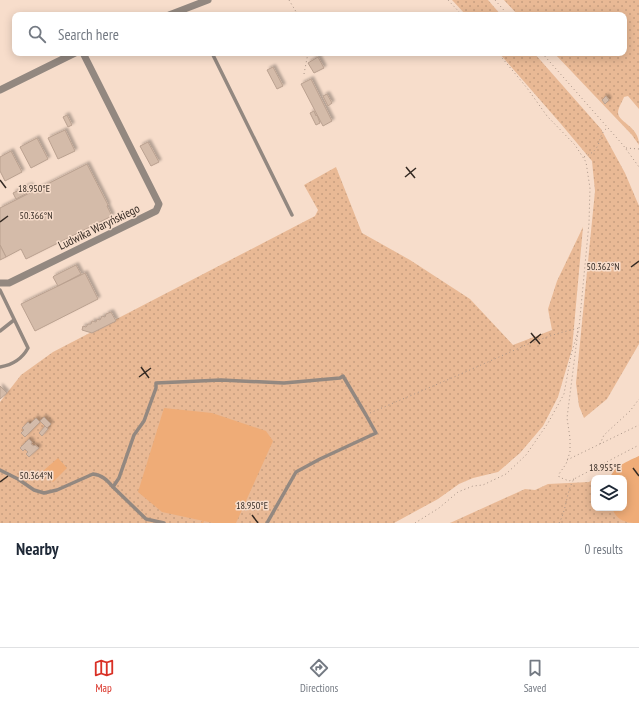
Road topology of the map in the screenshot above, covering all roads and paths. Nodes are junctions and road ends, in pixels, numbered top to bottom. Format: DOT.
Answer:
graph roads {
  1 [pos="208,0"];
  2 [pos="290,0"];
  3 [pos="448,0"];
  4 [pos="495,0"];
  5 [pos="177,12"];
  6 [pos="296,12"];
  7 [pos="459,12"];
  8 [pos="505,12"];
  9 [pos="69,56"];
  10 [pos="85,56"];
  11 [pos="213,56"];
  12 [pos="307,56"];
  13 [pos="500,56"];
  14 [pos="545,56"];
  15 [pos="304,74"];
  16 [pos="0,90"];
  17 [pos="608,128"];
  18 [pos="624,147"];
  19 [pos="639,149"];
  20 [pos="584,157"];
  21 [pos="639,167"];
  22 [pos="292,215"];
  23 [pos="0,283"];
  24 [pos="0,290"];
  25 [pos="14,320"];
  26 [pos="579,328"];
  27 [pos="0,331"];
  28 [pos="0,367"];
  29 [pos="639,399"];
  30 [pos="366,414"];
  31 [pos="639,425"];
  32 [pos="600,444"];
  33 [pos="639,445"];
  34 [pos="567,460"];
  35 [pos="0,470"];
  36 [pos="574,479"];
  37 [pos="113,487"];
  38 [pos="164,523"];
  39 [pos="267,523"];
  40 [pos="414,523"];
  41 [pos="559,523"];
  1 -- 5 [label="street"];
  2 -- 6 [label="path"];
  3 -- 7 [label="path"];
  4 -- 8 [label="path"];
  9 -- 16 [label="street"];
  10 -- 23 [label="street, Ludwika Waryńskiego"];
  11 -- 22 [label="lane"];
  12 -- 15 [label="path"];
  13 -- 20 [label="path"];
  14 -- 17 [label="path"];
  17 -- 18 [label="path"];
  17 -- 20 [label="path"];
  18 -- 19 [label="path"];
  18 -- 21 [label="path"];
  20 -- 26 [label="path"];
  24 -- 25 [label="lane"];
  25 -- 27 [label="lane"];
  25 -- 28 [label="lane"];
  26 -- 30 [label="path"];
  26 -- 34 [label="path"];
  26 -- 40 [label="path"];
  29 -- 32 [label="path"];
  30 -- 37 [label="lane"];
  30 -- 39 [label="lane"];
  31 -- 32 [label="path"];
  32 -- 34 [label="path"];
  33 -- 36 [label="path"];
  34 -- 36 [label="path"];
  35 -- 37 [label="lane"];
  36 -- 41 [label="path"];
  37 -- 38 [label="lane"];
}
